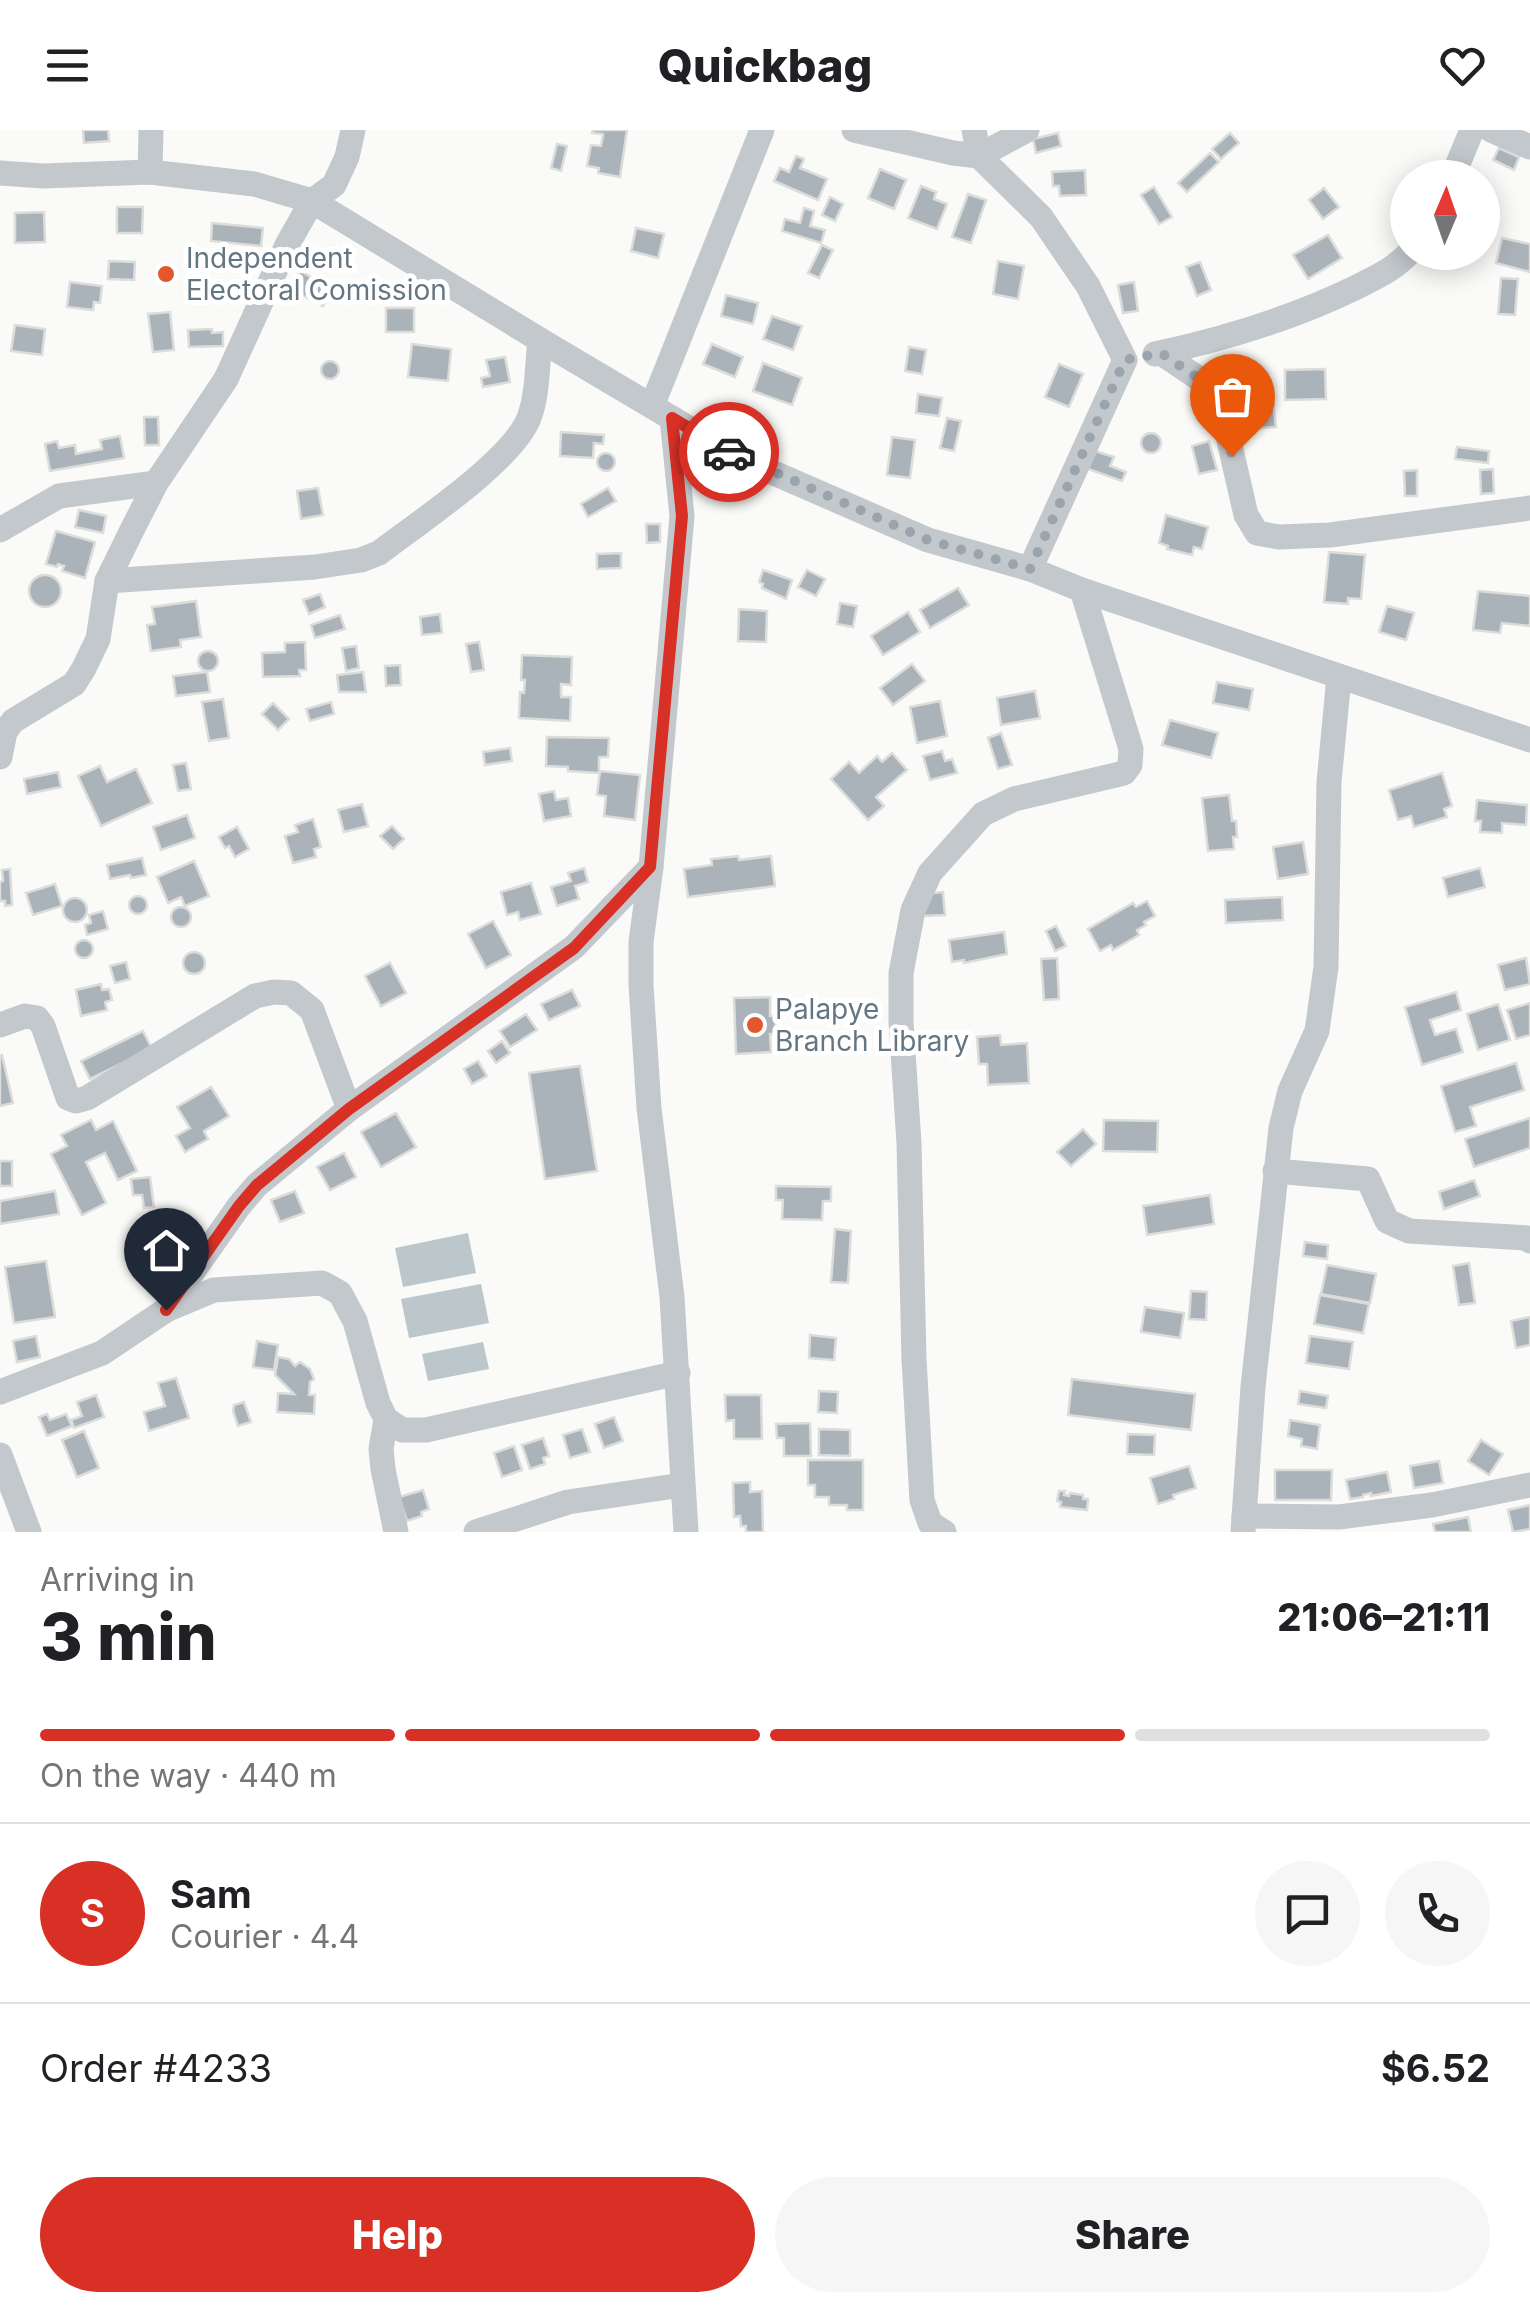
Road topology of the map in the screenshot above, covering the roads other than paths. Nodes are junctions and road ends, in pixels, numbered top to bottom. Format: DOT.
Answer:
graph roads {
  1 [pos="151,130"];
  2 [pos="353,130"];
  3 [pos="762,130"];
  4 [pos="854,130"];
  5 [pos="974,130"];
  6 [pos="1027,130"];
  7 [pos="1472,130"];
  8 [pos="1490,130"];
  9 [pos="1530,147"];
  10 [pos="979,156"];
  11 [pos="1460,160"];
  12 [pos="150,172"];
  13 [pos="0,173"];
  14 [pos="312,201"];
  15 [pos="1390,269"];
  16 [pos="540,340"];
  17 [pos="1161,353"];
  18 [pos="1125,360"];
  19 [pos="662,412"];
  20 [pos="156,483"];
  21 [pos="1530,508"];
  22 [pos="0,530"];
  23 [pos="1030,569"];
  24 [pos="107,581"];
  25 [pos="1082,590"];
  26 [pos="1339,677"];
  27 [pos="1530,740"];
  28 [pos="0,757"];
  29 [pos="650,867"];
  30 [pos="0,1024"];
  31 [pos="349,1109"];
  32 [pos="1275,1171"];
  33 [pos="1530,1241"];
  34 [pos="166,1310"];
  35 [pos="678,1373"];
  36 [pos="0,1392"];
  37 [pos="386,1419"];
  38 [pos="0,1455"];
  39 [pos="682,1485"];
  40 [pos="1530,1485"];
  41 [pos="1244,1524"];
  42 [pos="28,1532"];
  43 [pos="396,1532"];
  44 [pos="476,1532"];
  45 [pos="686,1532"];
  46 [pos="944,1532"];
  1 -- 12 [label="street"];
  2 -- 14 [label="street"];
  3 -- 19 [label="street"];
  4 -- 10 [label="street"];
  5 -- 10 [label="street"];
  6 -- 10 [label="street"];
  7 -- 11 [label="street"];
  8 -- 9 [label="street"];
  10 -- 18 [label="street"];
  12 -- 13 [label="street"];
  12 -- 14 [label="street"];
  14 -- 16 [label="street"];
  14 -- 20 [label="street"];
  15 -- 17 [label="street"];
  16 -- 19 [label="street"];
  16 -- 24 [label="street"];
  17 -- 18 [label="street"];
  17 -- 21 [label="street"];
  18 -- 23 [label="street"];
  19 -- 23 [label="street"];
  19 -- 29 [label="street"];
  20 -- 22 [label="street"];
  20 -- 24 [label="street"];
  23 -- 25 [label="street"];
  24 -- 28 [label="street"];
  25 -- 26 [label="street"];
  25 -- 46 [label="street"];
  26 -- 27 [label="street"];
  26 -- 32 [label="street"];
  29 -- 31 [label="street"];
  29 -- 35 [label="street"];
  30 -- 31 [label="street"];
  31 -- 34 [label="street"];
  32 -- 33 [label="street"];
  32 -- 41 [label="street"];
  34 -- 36 [label="street"];
  34 -- 37 [label="street"];
  35 -- 37 [label="street"];
  35 -- 39 [label="street"];
  37 -- 43 [label="street"];
  38 -- 42 [label="street"];
  39 -- 44 [label="street"];
  39 -- 45 [label="street"];
  40 -- 41 [label="street"];
}
